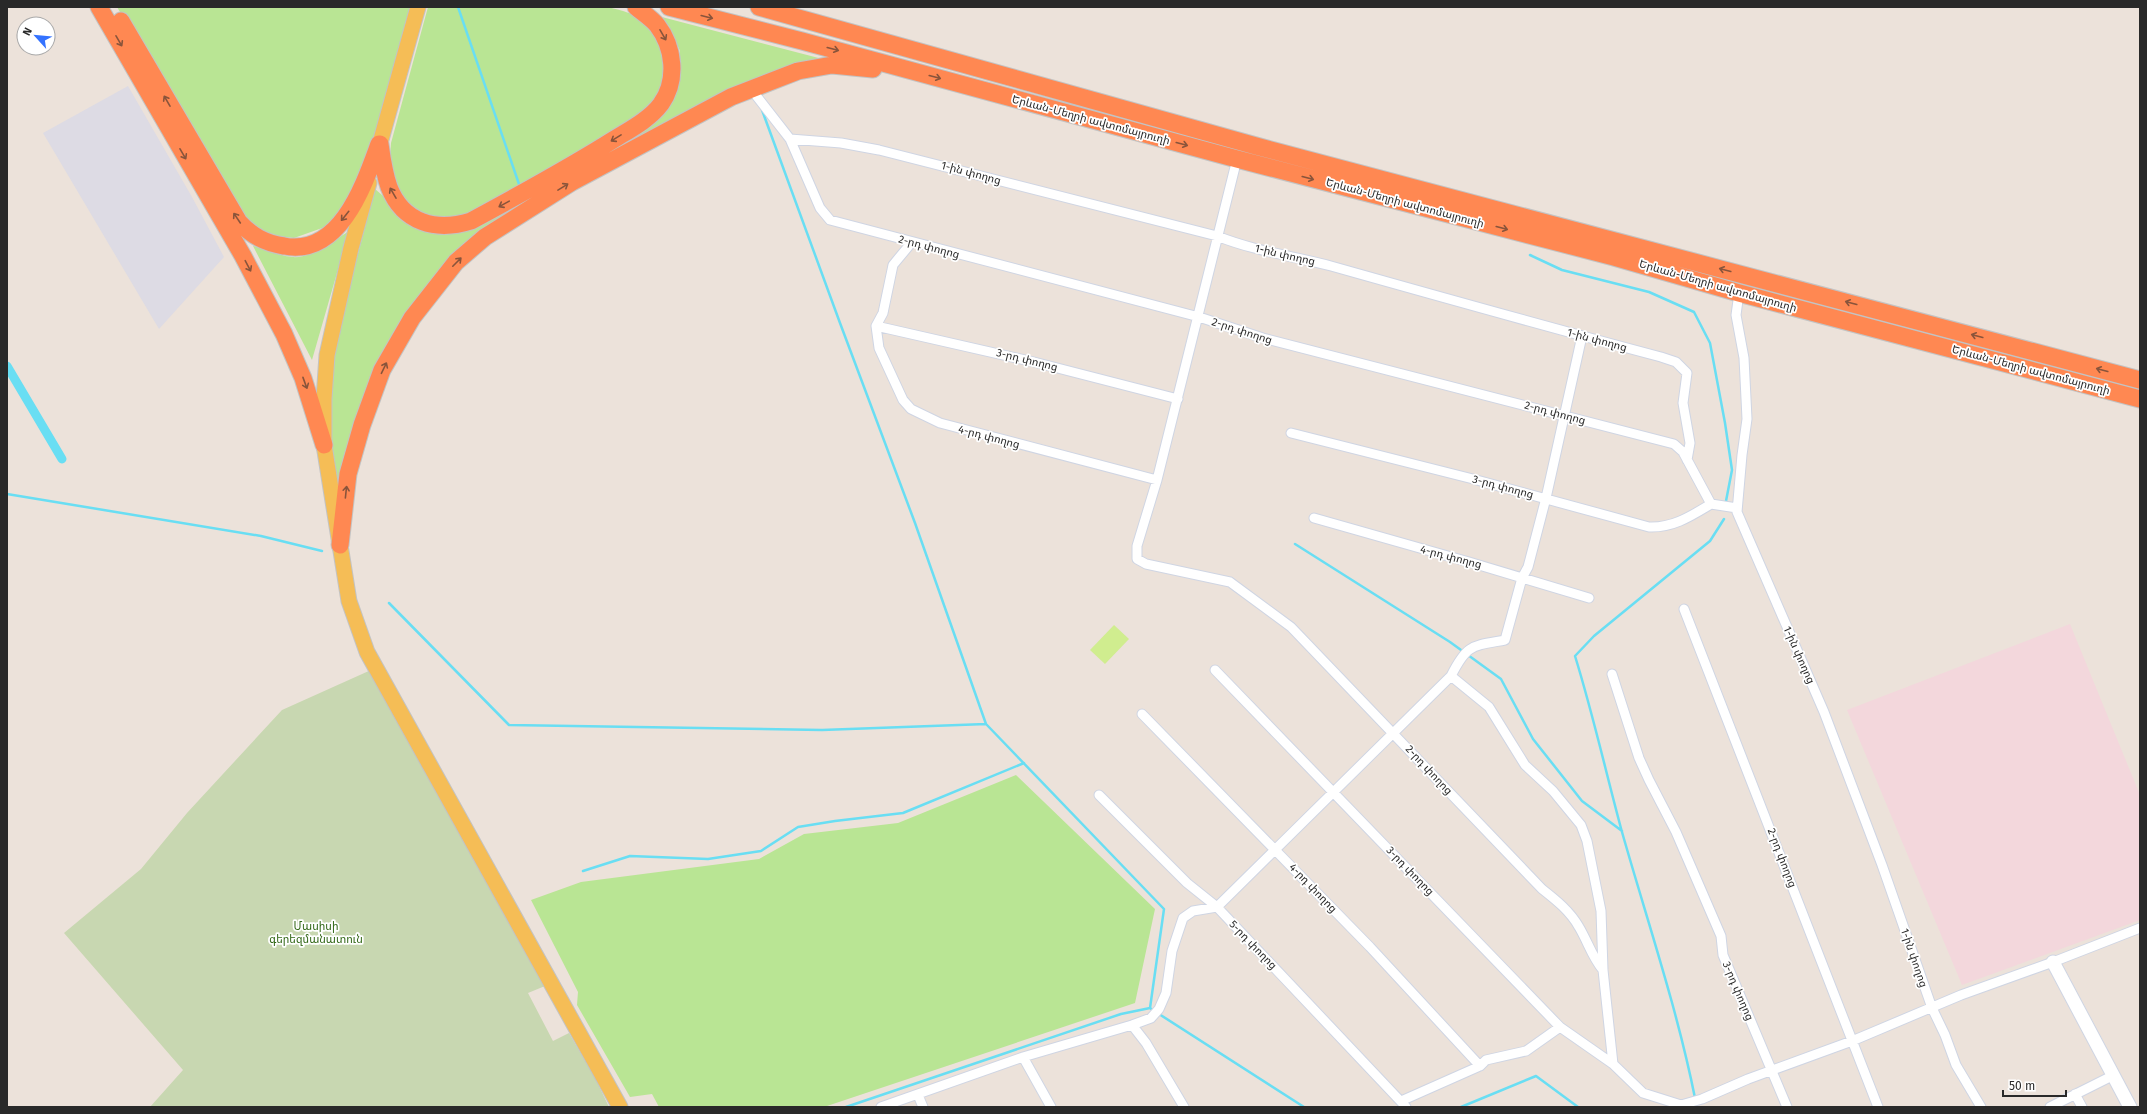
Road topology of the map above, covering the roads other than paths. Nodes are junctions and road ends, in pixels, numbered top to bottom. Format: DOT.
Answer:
graph roads {
  1 [pos="99,7"];
  2 [pos="113,7"];
  3 [pos="418,7"];
  4 [pos="636,7"];
  5 [pos="669,7"];
  6 [pos="759,7"];
  7 [pos="785,7"];
  8 [pos="802,18"];
  9 [pos="898,67"];
  10 [pos="752,89"];
  11 [pos="790,139"];
  12 [pos="380,144"];
  13 [pos="1237,159"];
  14 [pos="1217,236"];
  15 [pos="912,242"];
  16 [pos="1739,294"];
  17 [pos="1199,317"];
  18 [pos="876,326"];
  19 [pos="1582,336"];
  20 [pos="2140,380"];
  21 [pos="1178,398"];
  22 [pos="2140,398"];
  23 [pos="1566,416"];
  24 [pos="1291,433"];
  25 [pos="324,444"];
  26 [pos="1687,460"];
  27 [pos="1157,480"];
  28 [pos="1546,498"];
  29 [pos="1712,504"];
  30 [pos="1737,508"];
  31 [pos="1314,518"];
  32 [pos="340,545"];
  33 [pos="1522,578"];
  34 [pos="1589,598"];
  35 [pos="1684,609"];
  36 [pos="1215,670"];
  37 [pos="1612,674"];
  38 [pos="1451,676"];
  39 [pos="1142,714"];
  40 [pos="1394,733"];
  41 [pos="1334,792"];
  42 [pos="1099,795"];
  43 [pos="1275,849"];
  44 [pos="1217,907"];
  45 [pos="2140,928"];
  46 [pos="2053,962"];
  47 [pos="1602,970"];
  48 [pos="1932,1008"];
  49 [pos="1132,1025"];
  50 [pos="1560,1027"];
  51 [pos="1852,1041"];
  52 [pos="1023,1057"];
  53 [pos="1612,1064"];
  54 [pos="1480,1066"];
  55 [pos="1772,1070"];
  56 [pos="2114,1075"];
  57 [pos="2075,1094"];
  58 [pos="918,1095"];
  59 [pos="1403,1104"];
  60 [pos="620,1107"];
  61 [pos="881,1107"];
  62 [pos="923,1107"];
  63 [pos="1051,1107"];
  64 [pos="1184,1107"];
  65 [pos="1787,1107"];
  66 [pos="1878,1107"];
  67 [pos="1981,1107"];
  68 [pos="2050,1107"];
  69 [pos="2082,1107"];
  70 [pos="2130,1107"];
  1 -- 25 [label="highway, one-way"];
  12 -- 2 [label="highway, one-way"];
  3 -- 12 [label="main road"];
  4 -- 12 [label="highway, one-way"];
  5 -- 9 [label="highway, Երևան-Մեղրի ավտոմայրուղի, one-way"];
  6 -- 8 [label="highway, Երևան-Մեղրի ավտոմայրուղի"];
  7 -- 8 [label="highway"];
  20 -- 8 [label="highway, Երևան-Մեղրի ավտոմայրուղի, one-way"];
  9 -- 10 [label="highway"];
  9 -- 13 [label="highway, Երևան-Մեղրի ավտոմայրուղի, one-way"];
  10 -- 11 [label="street, 2-րդ փողոց"];
  32 -- 10 [label="highway, one-way"];
  11 -- 14 [label="street, 1-ին փողոց"];
  11 -- 15 [label="street, 2-րդ փողոց"];
  12 -- 25 [label="main road"];
  13 -- 14 [label="street"];
  13 -- 16 [label="highway, Երևան-Մեղրի ավտոմայրուղի, one-way"];
  14 -- 17 [label="street"];
  14 -- 19 [label="street, 1-ին փողոց"];
  15 -- 17 [label="street, 2-րդ փողոց"];
  15 -- 18 [label="street"];
  16 -- 22 [label="highway, Երևան-Մեղրի ավտոմայրուղի"];
  16 -- 30 [label="street, 1-ին փողոց"];
  17 -- 21 [label="street"];
  17 -- 23 [label="street, 2-րդ փողոց"];
  18 -- 21 [label="street, 3-րդ փողոց"];
  18 -- 27 [label="street, 4-րդ փողոց"];
  19 -- 23 [label="street"];
  19 -- 26 [label="street, 1-ին փողոց"];
  21 -- 27 [label="street"];
  23 -- 26 [label="street, 2-րդ փողոց"];
  23 -- 28 [label="street"];
  24 -- 28 [label="street, 3-րդ փողոց"];
  25 -- 32 [label="main road"];
  26 -- 29 [label="street, 2-րդ փողոց"];
  27 -- 40 [label="street, 2-րդ փողոց"];
  28 -- 29 [label="street, 3-րդ փողոց"];
  28 -- 33 [label="street"];
  29 -- 30 [label="street"];
  30 -- 48 [label="street, 1-ին փողոց"];
  31 -- 33 [label="street, 4-րդ փողոց"];
  32 -- 60 [label="main road"];
  33 -- 34 [label="street, 4-րդ փողոց"];
  33 -- 38 [label="street"];
  35 -- 51 [label="street, 2-րդ փողոց"];
  36 -- 41 [label="street, 3-րդ փողոց"];
  37 -- 55 [label="street, 3-րդ փողոց"];
  38 -- 40 [label="street"];
  38 -- 47 [label="street"];
  39 -- 43 [label="street, 4-րդ փողոց"];
  40 -- 41 [label="street"];
  40 -- 47 [label="street, 2-րդ փողոց"];
  41 -- 43 [label="street"];
  41 -- 50 [label="street, 3-րդ փողոց"];
  42 -- 44 [label="street, 5-րդ փողոց"];
  43 -- 44 [label="street"];
  43 -- 54 [label="street, 4-րդ փողոց"];
  44 -- 49 [label="street"];
  44 -- 59 [label="street, 5-րդ փողոց"];
  45 -- 46 [label="street"];
  46 -- 48 [label="street"];
  46 -- 56 [label="street"];
  47 -- 53 [label="street, 2-րդ փողոց"];
  48 -- 51 [label="street"];
  48 -- 67 [label="street, 1-ին փողոց"];
  49 -- 52 [label="street"];
  49 -- 64 [label="street"];
  50 -- 53 [label="street, 3-րդ փողոց"];
  50 -- 54 [label="street"];
  51 -- 55 [label="street"];
  51 -- 66 [label="street, 2-րդ փողոց"];
  52 -- 58 [label="street"];
  52 -- 63 [label="street"];
  53 -- 55 [label="street, 3-րդ փողոց"];
  54 -- 59 [label="street"];
  55 -- 65 [label="street, 3-րդ փողոց"];
  56 -- 57 [label="street"];
  56 -- 70 [label="street"];
  57 -- 68 [label="street"];
  57 -- 69 [label="street"];
  58 -- 61 [label="street"];
  58 -- 62 [label="street"];
}
